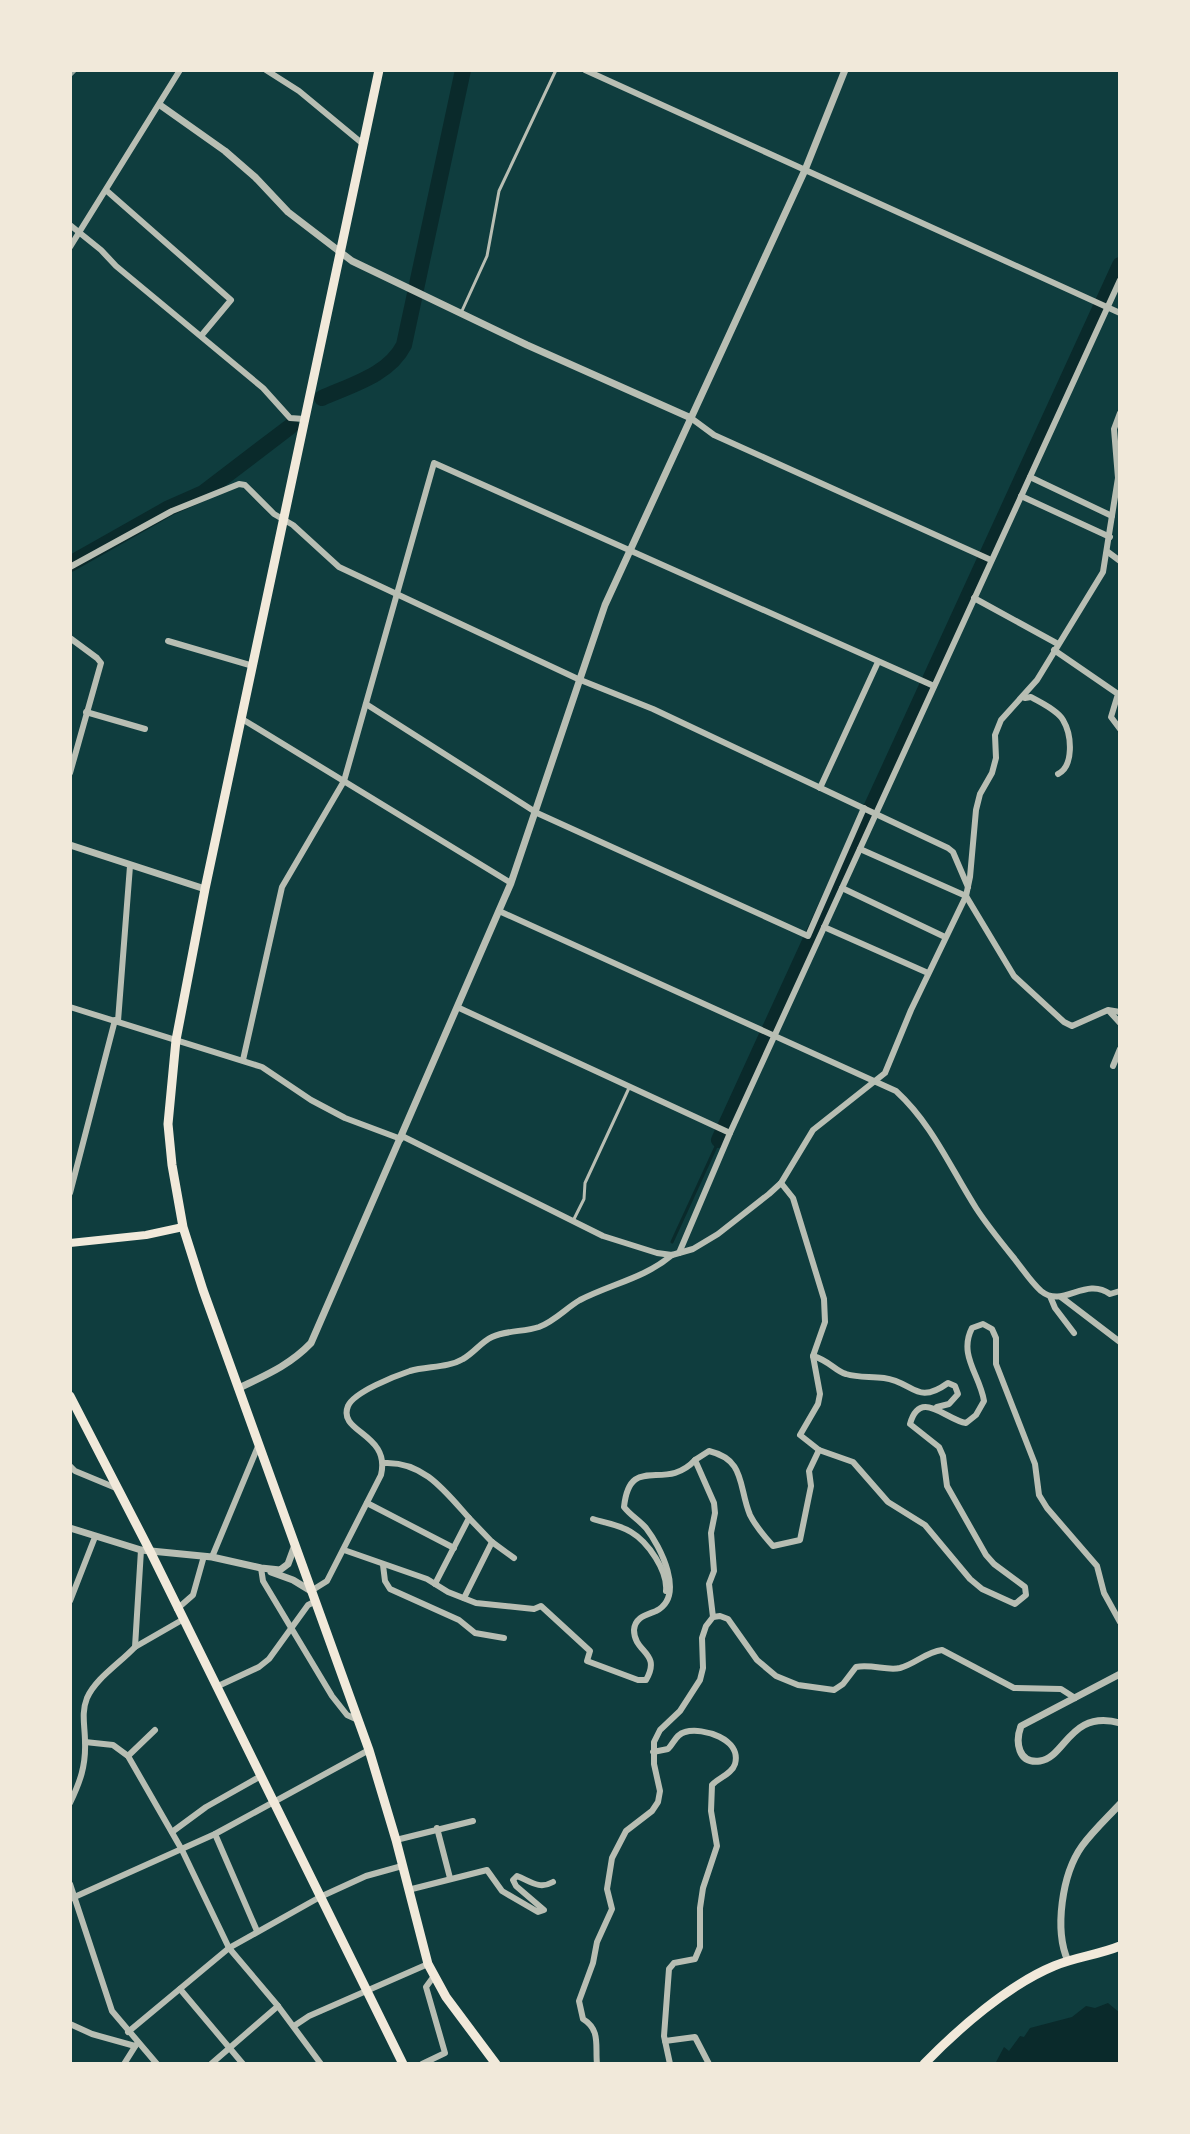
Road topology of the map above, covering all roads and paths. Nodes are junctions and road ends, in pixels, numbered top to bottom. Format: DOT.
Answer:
graph roads {
  1 [pos="180,70"];
  2 [pos="266,70"];
  3 [pos="379,70"];
  4 [pos="556,70"];
  5 [pos="585,70"];
  6 [pos="845,70"];
  7 [pos="160,105"];
  8 [pos="363,144"];
  9 [pos="805,170"];
  10 [pos="107,191"];
  11 [pos="70,225"];
  12 [pos="81,233"];
  13 [pos="70,247"];
  14 [pos="340,253"];
  15 [pos="1120,280"];
  16 [pos="1103,306"];
  17 [pos="461,313"];
  18 [pos="1120,313"];
  19 [pos="201,336"];
  20 [pos="1120,413"];
  21 [pos="691,418"];
  22 [pos="304,419"];
  23 [pos="1030,477"];
  24 [pos="1021,496"];
  25 [pos="1112,516"];
  26 [pos="285,522"];
  27 [pos="1110,537"];
  28 [pos="630,548"];
  29 [pos="1108,552"];
  30 [pos="987,559"];
  31 [pos="1120,561"];
  32 [pos="70,567"];
  33 [pos="397,595"];
  34 [pos="974,598"];
  35 [pos="70,638"];
  36 [pos="168,641"];
  37 [pos="1056,647"];
  38 [pos="878,662"];
  39 [pos="253,666"];
  40 [pos="578,679"];
  41 [pos="930,685"];
  42 [pos="1119,692"];
  43 [pos="1021,699"];
  44 [pos="366,704"];
  45 [pos="86,712"];
  46 [pos="242,719"];
  47 [pos="145,729"];
  48 [pos="1120,729"];
  49 [pos="73,748"];
  50 [pos="70,773"];
  51 [pos="1058,774"];
  52 [pos="344,781"];
  53 [pos="820,788"];
  54 [pos="870,811"];
  55 [pos="537,813"];
  56 [pos="70,845"];
  57 [pos="860,849"];
  58 [pos="130,866"];
  59 [pos="511,883"];
  60 [pos="968,887"];
  61 [pos="842,888"];
  62 [pos="205,889"];
  63 [pos="966,896"];
  64 [pos="499,911"];
  65 [pos="824,927"];
  66 [pos="945,937"];
  67 [pos="812,938"];
  68 [pos="928,973"];
  69 [pos="70,1007"];
  70 [pos="457,1007"];
  71 [pos="1108,1010"];
  72 [pos="1120,1012"];
  73 [pos="117,1021"];
  74 [pos="1120,1023"];
  75 [pos="771,1033"];
  76 [pos="176,1040"];
  77 [pos="1120,1049"];
  78 [pos="243,1060"];
  79 [pos="1113,1066"];
  80 [pos="875,1081"];
  81 [pos="629,1088"];
  82 [pos="726,1131"];
  83 [pos="401,1137"];
  84 [pos="72,1174"];
  85 [pos="781,1183"];
  86 [pos="70,1193"];
  87 [pos="572,1222"];
  88 [pos="183,1227"];
  89 [pos="70,1243"];
  90 [pos="676,1254"];
  91 [pos="1120,1291"];
  92 [pos="1050,1296"];
  93 [pos="1061,1297"];
  94 [pos="1074,1333"];
  95 [pos="1120,1342"];
  96 [pos="813,1356"];
  97 [pos="239,1388"];
  98 [pos="70,1396"];
  99 [pos="937,1407"];
  100 [pos="259,1444"];
  101 [pos="819,1450"];
  102 [pos="695,1460"];
  103 [pos="384,1463"];
  104 [pos="72,1469"];
  105 [pos="116,1488"];
  106 [pos="367,1503"];
  107 [pos="469,1518"];
  108 [pos="593,1519"];
  109 [pos="70,1528"];
  110 [pos="95,1537"];
  111 [pos="492,1542"];
  112 [pos="295,1545"];
  113 [pos="454,1548"];
  114 [pos="145,1550"];
  115 [pos="344,1550"];
  116 [pos="208,1557"];
  117 [pos="514,1558"];
  118 [pos="383,1565"];
  119 [pos="261,1568"];
  120 [pos="435,1584"];
  121 [pos="311,1591"];
  122 [pos="464,1598"];
  123 [pos="70,1601"];
  124 [pos="314,1602"];
  125 [pos="665,1603"];
  126 [pos="177,1609"];
  127 [pos="713,1617"];
  128 [pos="182,1620"];
  129 [pos="1120,1622"];
  130 [pos="292,1629"];
  131 [pos="504,1638"];
  132 [pos="135,1647"];
  133 [pos="1120,1674"];
  134 [pos="216,1687"];
  135 [pos="1075,1698"];
  136 [pos="358,1720"];
  137 [pos="1120,1723"];
  138 [pos="155,1730"];
  139 [pos="85,1742"];
  140 [pos="369,1750"];
  141 [pos="653,1752"];
  142 [pos="128,1756"];
  143 [pos="261,1776"];
  144 [pos="274,1801"];
  145 [pos="70,1803"];
  146 [pos="1120,1804"];
  147 [pos="473,1821"];
  148 [pos="437,1828"];
  149 [pos="172,1832"];
  150 [pos="215,1834"];
  151 [pos="396,1840"];
  152 [pos="182,1850"];
  153 [pos="402,1866"];
  154 [pos="450,1878"];
  155 [pos="553,1882"];
  156 [pos="70,1884"];
  157 [pos="408,1890"];
  158 [pos="320,1897"];
  159 [pos="72,1898"];
  160 [pos="257,1931"];
  161 [pos="1120,1946"];
  162 [pos="229,1948"];
  163 [pos="1068,1961"];
  164 [pos="428,1964"];
  165 [pos="434,1976"];
  166 [pos="180,1989"];
  167 [pos="365,1991"];
  168 [pos="278,2006"];
  169 [pos="70,2024"];
  170 [pos="294,2026"];
  171 [pos="128,2032"];
  172 [pos="665,2041"];
  173 [pos="137,2044"];
  174 [pos="231,2049"];
  175 [pos="124,2064"];
  176 [pos="157,2064"];
  177 [pos="211,2064"];
  178 [pos="243,2064"];
  179 [pos="321,2064"];
  180 [pos="403,2064"];
  181 [pos="422,2064"];
  182 [pos="496,2064"];
  183 [pos="597,2064"];
  184 [pos="670,2064"];
  185 [pos="709,2064"];
  186 [pos="924,2064"];
  1 -- 7 [label="street"];
  2 -- 8 [label="street"];
  3 -- 8 [label="main road"];
  4 -- 17 [label="lane"];
  5 -- 9 [label="street"];
  6 -- 9 [label="street"];
  7 -- 10 [label="street"];
  7 -- 14 [label="street"];
  8 -- 14 [label="main road"];
  9 -- 16 [label="street"];
  9 -- 21 [label="street"];
  10 -- 12 [label="street"];
  10 -- 19 [label="street"];
  11 -- 12 [label="street"];
  12 -- 13 [label="street"];
  12 -- 19 [label="street"];
  14 -- 17 [label="street"];
  14 -- 22 [label="main road"];
  15 -- 16 [label="street"];
  16 -- 18 [label="street"];
  16 -- 23 [label="street"];
  17 -- 21 [label="street"];
  19 -- 22 [label="street"];
  20 -- 25 [label="street"];
  21 -- 28 [label="street"];
  21 -- 30 [label="street"];
  22 -- 26 [label="main road"];
  23 -- 24 [label="street"];
  23 -- 25 [label="street"];
  24 -- 27 [label="street"];
  24 -- 30 [label="street"];
  25 -- 27 [label="street"];
  26 -- 32 [label="street"];
  26 -- 33 [label="street"];
  26 -- 39 [label="main road"];
  27 -- 29 [label="street"];
  28 -- 33 [label="street"];
  28 -- 38 [label="street"];
  28 -- 40 [label="street"];
  29 -- 31 [label="street"];
  29 -- 37 [label="street"];
  30 -- 34 [label="street"];
  33 -- 40 [label="street"];
  33 -- 44 [label="street"];
  34 -- 37 [label="street"];
  34 -- 41 [label="street"];
  35 -- 45 [label="street"];
  36 -- 39 [label="street"];
  37 -- 42 [label="street"];
  37 -- 43 [label="street"];
  38 -- 41 [label="street"];
  38 -- 53 [label="street"];
  39 -- 46 [label="main road"];
  40 -- 53 [label="street"];
  40 -- 55 [label="street"];
  41 -- 54 [label="street"];
  42 -- 48 [label="street"];
  43 -- 51 [label="street"];
  43 -- 60 [label="street"];
  44 -- 52 [label="street"];
  44 -- 55 [label="street"];
  45 -- 47 [label="street"];
  45 -- 49 [label="street"];
  46 -- 52 [label="street"];
  46 -- 62 [label="main road"];
  49 -- 50 [label="street"];
  52 -- 59 [label="street"];
  52 -- 78 [label="street"];
  53 -- 54 [label="street"];
  54 -- 57 [label="street"];
  54 -- 60 [label="street"];
  54 -- 67 [label="street"];
  55 -- 59 [label="street"];
  55 -- 67 [label="street"];
  56 -- 58 [label="street"];
  57 -- 61 [label="street"];
  57 -- 63 [label="street"];
  58 -- 62 [label="street"];
  58 -- 73 [label="street"];
  59 -- 64 [label="street"];
  60 -- 63 [label="street"];
  61 -- 65 [label="street"];
  61 -- 66 [label="street"];
  62 -- 76 [label="main road"];
  63 -- 66 [label="street"];
  63 -- 71 [label="street"];
  64 -- 70 [label="street"];
  64 -- 75 [label="street"];
  65 -- 67 [label="street"];
  65 -- 68 [label="street"];
  66 -- 68 [label="street"];
  67 -- 75 [label="street"];
  68 -- 80 [label="street"];
  69 -- 73 [label="street"];
  70 -- 81 [label="street"];
  70 -- 83 [label="street"];
  71 -- 72 [label="street"];
  71 -- 74 [label="street"];
  73 -- 76 [label="street"];
  73 -- 84 [label="street"];
  75 -- 80 [label="street"];
  75 -- 82 [label="street"];
  76 -- 78 [label="street"];
  76 -- 88 [label="main road"];
  77 -- 79 [label="street"];
  78 -- 83 [label="street"];
  80 -- 85 [label="street"];
  80 -- 92 [label="street"];
  81 -- 82 [label="street"];
  81 -- 87 [label="lane"];
  82 -- 90 [label="street"];
  83 -- 87 [label="street"];
  83 -- 97 [label="street"];
  84 -- 86 [label="street"];
  85 -- 90 [label="street"];
  85 -- 96 [label="street"];
  87 -- 90 [label="street"];
  88 -- 89 [label="main road"];
  88 -- 97 [label="main road"];
  90 -- 103 [label="street"];
  91 -- 93 [label="street"];
  92 -- 93 [label="street"];
  92 -- 94 [label="street"];
  93 -- 95 [label="street"];
  96 -- 99 [label="street"];
  96 -- 101 [label="street"];
  97 -- 100 [label="main road"];
  98 -- 105 [label="main road"];
  99 -- 101 [label="street"];
  99 -- 129 [label="street"];
  100 -- 112 [label="main road"];
  100 -- 116 [label="street"];
  101 -- 102 [label="street"];
  102 -- 125 [label="street"];
  102 -- 127 [label="street"];
  103 -- 106 [label="street"];
  103 -- 107 [label="street"];
  104 -- 105 [label="street"];
  105 -- 114 [label="main road"];
  106 -- 113 [label="street"];
  106 -- 115 [label="street"];
  107 -- 111 [label="street"];
  107 -- 113 [label="street"];
  108 -- 125 [label="street"];
  109 -- 110 [label="street"];
  110 -- 114 [label="street"];
  110 -- 123 [label="street"];
  111 -- 117 [label="street"];
  111 -- 122 [label="street"];
  112 -- 119 [label="street"];
  112 -- 121 [label="main road"];
  113 -- 120 [label="street"];
  114 -- 116 [label="street"];
  114 -- 126 [label="main road"];
  114 -- 132 [label="street"];
  115 -- 118 [label="street"];
  115 -- 121 [label="street"];
  116 -- 119 [label="street"];
  116 -- 126 [label="street"];
  118 -- 120 [label="street"];
  118 -- 131 [label="street"];
  119 -- 121 [label="street"];
  119 -- 130 [label="street"];
  120 -- 122 [label="street"];
  121 -- 124 [label="main road"];
  122 -- 125 [label="street"];
  124 -- 130 [label="street"];
  124 -- 136 [label="main road"];
  126 -- 128 [label="main road"];
  127 -- 135 [label="street"];
  127 -- 141 [label="street"];
  128 -- 132 [label="street"];
  128 -- 134 [label="main road"];
  130 -- 134 [label="street"];
  130 -- 136 [label="street"];
  132 -- 139 [label="street"];
  133 -- 135 [label="street"];
  134 -- 143 [label="main road"];
  135 -- 137 [label="street"];
  136 -- 140 [label="main road"];
  138 -- 142 [label="street"];
  139 -- 142 [label="street"];
  139 -- 145 [label="street"];
  140 -- 144 [label="street"];
  140 -- 151 [label="main road"];
  141 -- 172 [label="street"];
  141 -- 183 [label="street"];
  142 -- 149 [label="street"];
  143 -- 144 [label="main road"];
  143 -- 149 [label="street"];
  144 -- 150 [label="street"];
  144 -- 158 [label="main road"];
  146 -- 163 [label="street"];
  147 -- 148 [label="street"];
  148 -- 151 [label="street"];
  148 -- 154 [label="street"];
  149 -- 152 [label="street"];
  150 -- 152 [label="street"];
  150 -- 160 [label="street"];
  151 -- 153 [label="main road"];
  152 -- 159 [label="street"];
  152 -- 162 [label="street"];
  153 -- 157 [label="main road"];
  153 -- 158 [label="street"];
  154 -- 155 [label="street"];
  154 -- 157 [label="street"];
  156 -- 159 [label="street"];
  157 -- 164 [label="main road"];
  158 -- 160 [label="street"];
  158 -- 167 [label="main road"];
  159 -- 171 [label="street"];
  160 -- 162 [label="street"];
  161 -- 163 [label="main road"];
  162 -- 166 [label="street"];
  162 -- 168 [label="street"];
  163 -- 186 [label="main road"];
  164 -- 165 [label="main road"];
  164 -- 167 [label="street"];
  165 -- 181 [label="street"];
  165 -- 182 [label="main road"];
  166 -- 171 [label="street"];
  166 -- 174 [label="street"];
  167 -- 170 [label="street"];
  167 -- 180 [label="main road"];
  168 -- 170 [label="street"];
  168 -- 174 [label="street"];
  169 -- 173 [label="street"];
  170 -- 179 [label="street"];
  171 -- 173 [label="street"];
  172 -- 184 [label="street"];
  172 -- 185 [label="street"];
  173 -- 175 [label="street"];
  173 -- 176 [label="street"];
  174 -- 177 [label="street"];
  174 -- 178 [label="street"];
}
